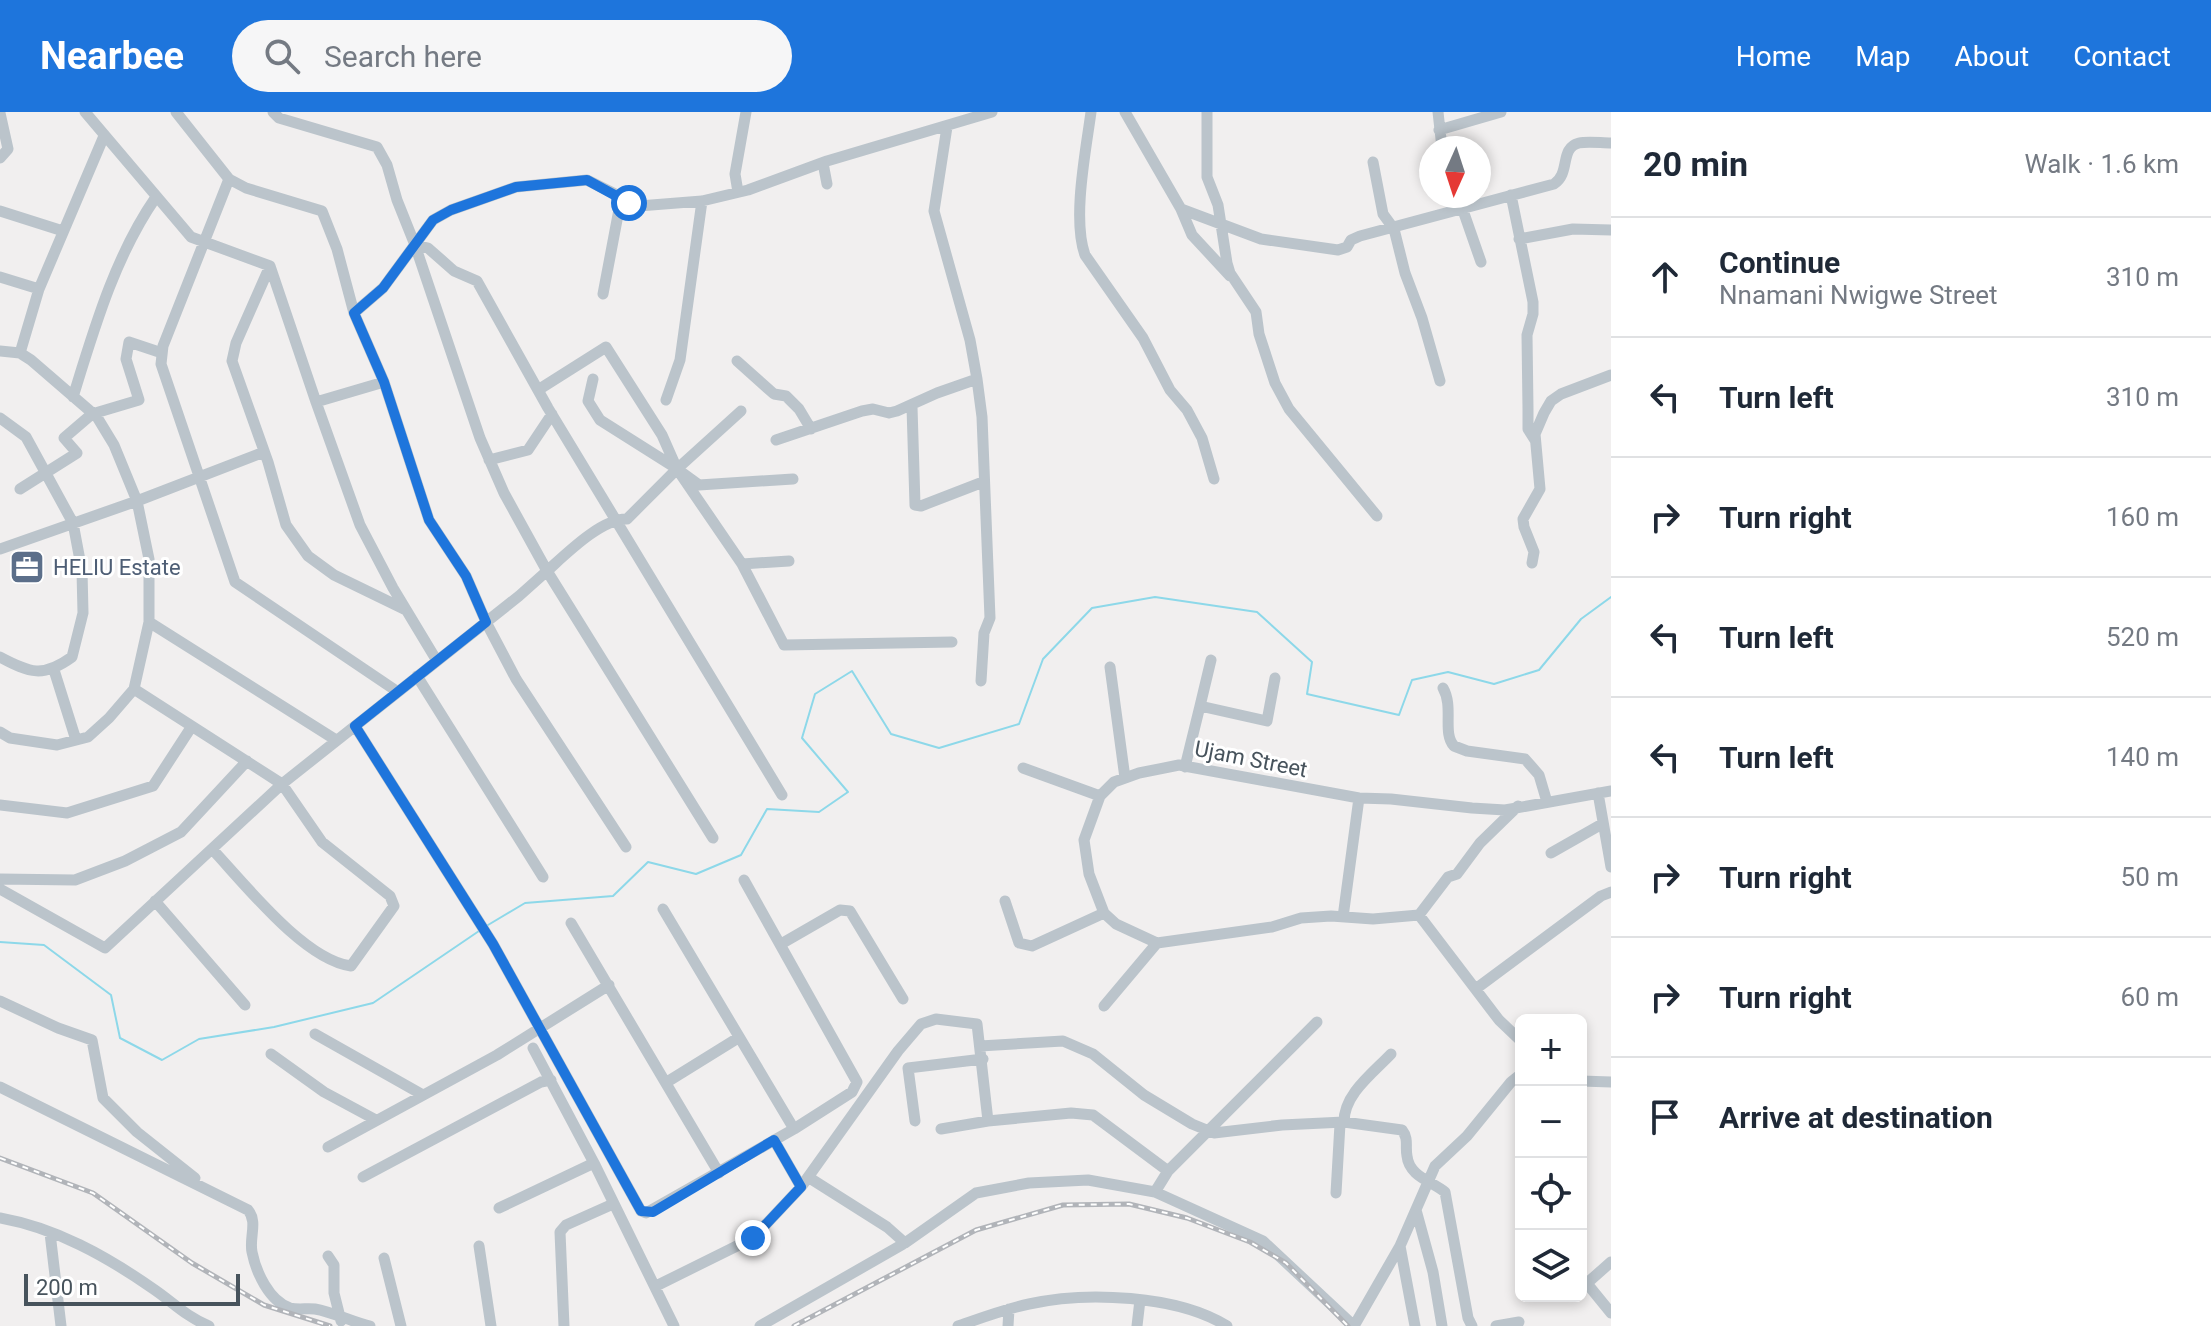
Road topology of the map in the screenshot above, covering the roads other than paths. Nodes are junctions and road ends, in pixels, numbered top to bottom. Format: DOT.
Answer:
graph roads {
  1 [pos="85,112"];
  2 [pos="176,112"];
  3 [pos="273,112"];
  4 [pos="746,112"];
  5 [pos="992,112"];
  6 [pos="1091,112"];
  7 [pos="1125,112"];
  8 [pos="1207,112"];
  9 [pos="1438,112"];
  10 [pos="1501,112"];
  11 [pos="0,113"];
  12 [pos="947,127"];
  13 [pos="1439,130"];
  14 [pos="104,136"];
  15 [pos="1440,136"];
  16 [pos="1611,143"];
  17 [pos="0,158"];
  18 [pos="1373,162"];
  19 [pos="823,163"];
  20 [pos="229,179"];
  21 [pos="827,184"];
  22 [pos="738,192"];
  23 [pos="1511,195"];
  24 [pos="156,197"];
  25 [pos="621,199"];
  26 [pos="702,201"];
  27 [pos="1181,209"];
  28 [pos="1463,209"];
  29 [pos="0,211"];
  30 [pos="1219,222"];
  31 [pos="1394,229"];
  32 [pos="1611,230"];
  33 [pos="63,231"];
  34 [pos="1519,239"];
  35 [pos="203,242"];
  36 [pos="415,245"];
  37 [pos="1481,262"];
  38 [pos="270,266"];
  39 [pos="0,277"];
  40 [pos="1239,285"];
  41 [pos="39,289"];
  42 [pos="603,294"];
  43 [pos="354,313"];
  44 [pos="0,351"];
  45 [pos="20,353"];
  46 [pos="162,353"];
  47 [pos="737,361"];
  48 [pos="1611,375"];
  49 [pos="593,379"];
  50 [pos="977,379"];
  51 [pos="1440,381"];
  52 [pos="384,382"];
  53 [pos="538,390"];
  54 [pos="73,397"];
  55 [pos="666,400"];
  56 [pos="316,402"];
  57 [pos="912,407"];
  58 [pos="741,411"];
  59 [pos="92,414"];
  60 [pos="552,414"];
  61 [pos="0,418"];
  62 [pos="811,429"];
  63 [pos="776,440"];
  64 [pos="1535,440"];
  65 [pos="264,452"];
  66 [pos="489,460"];
  67 [pos="677,469"];
  68 [pos="46,473"];
  69 [pos="201,477"];
  70 [pos="793,479"];
  71 [pos="1214,479"];
  72 [pos="983,482"];
  73 [pos="20,489"];
  74 [pos="137,501"];
  75 [pos="1377,516"];
  76 [pos="617,519"];
  77 [pos="73,523"];
  78 [pos="0,549"];
  79 [pos="789,561"];
  80 [pos="1532,563"];
  81 [pos="742,564"];
  82 [pos="547,571"];
  83 [pos="407,610"];
  84 [pos="149,622"];
  85 [pos="486,622"];
  86 [pos="952,642"];
  87 [pos="0,657"];
  88 [pos="1211,660"];
  89 [pos="437,661"];
  90 [pos="1110,667"];
  91 [pos="54,670"];
  92 [pos="417,676"];
  93 [pos="1275,678"];
  94 [pos="981,681"];
  95 [pos="1443,688"];
  96 [pos="134,689"];
  97 [pos="398,692"];
  98 [pos="1200,706"];
  99 [pos="192,726"];
  100 [pos="355,726"];
  101 [pos="0,732"];
  102 [pos="76,740"];
  103 [pos="336,740"];
  104 [pos="247,761"];
  105 [pos="1185,767"];
  106 [pos="1023,768"];
  107 [pos="1125,778"];
  108 [pos="282,784"];
  109 [pos="1611,791"];
  110 [pos="1598,793"];
  111 [pos="782,795"];
  112 [pos="1100,796"];
  113 [pos="1359,798"];
  114 [pos="1547,802"];
  115 [pos="0,805"];
  116 [pos="1518,806"];
  117 [pos="1602,824"];
  118 [pos="713,838"];
  119 [pos="626,847"];
  120 [pos="212,849"];
  121 [pos="1551,853"];
  122 [pos="1611,867"];
  123 [pos="543,877"];
  124 [pos="0,879"];
  125 [pos="744,880"];
  126 [pos="0,889"];
  127 [pos="1611,892"];
  128 [pos="155,901"];
  129 [pos="1005,901"];
  130 [pos="663,909"];
  131 [pos="1104,913"];
  132 [pos="1419,915"];
  133 [pos="1343,917"];
  134 [pos="571,923"];
  135 [pos="1157,943"];
  136 [pos="781,944"];
  137 [pos="609,985"];
  138 [pos="1477,988"];
  139 [pos="903,999"];
  140 [pos="0,1001"];
  141 [pos="245,1005"];
  142 [pos="1104,1006"];
  143 [pos="1317,1022"];
  144 [pos="539,1029"];
  145 [pos="315,1034"];
  146 [pos="1515,1035"];
  147 [pos="738,1038"];
  148 [pos="533,1048"];
  149 [pos="898,1051"];
  150 [pos="981,1052"];
  151 [pos="271,1054"];
  152 [pos="1391,1054"];
  153 [pos="908,1068"];
  154 [pos="1515,1079"];
  155 [pos="551,1080"];
  156 [pos="1587,1081"];
  157 [pos="667,1082"];
  158 [pos="1611,1082"];
  159 [pos="0,1087"];
  160 [pos="423,1095"];
  161 [pos="376,1120"];
  162 [pos="915,1121"];
  163 [pos="988,1121"];
  164 [pos="1342,1123"];
  165 [pos="794,1129"];
  166 [pos="941,1129"];
  167 [pos="1207,1131"];
  168 [pos="774,1140"];
  169 [pos="328,1147"];
  170 [pos="594,1163"];
  171 [pos="1168,1171"];
  172 [pos="719,1173"];
  173 [pos="363,1177"];
  174 [pos="1427,1180"];
  175 [pos="805,1182"];
  176 [pos="1155,1192"];
  177 [pos="214,1193"];
  178 [pos="1336,1193"];
  179 [pos="613,1204"];
  180 [pos="499,1208"];
  181 [pos="1416,1210"];
  182 [pos="0,1218"];
  183 [pos="50,1233"];
  184 [pos="905,1243"];
  185 [pos="479,1246"];
  186 [pos="1400,1246"];
  187 [pos="328,1256"];
  188 [pos="384,1258"];
  189 [pos="1611,1262"];
  190 [pos="1587,1280"];
  191 [pos="656,1286"];
  192 [pos="1587,1287"];
  193 [pos="1140,1300"];
  194 [pos="1009,1309"];
  195 [pos="1611,1313"];
  196 [pos="341,1322"];
  197 [pos="61,1326"];
  198 [pos="209,1326"];
  199 [pos="370,1326"];
  200 [pos="401,1326"];
  201 [pos="491,1326"];
  202 [pos="564,1326"];
  203 [pos="674,1326"];
  204 [pos="760,1326"];
  205 [pos="958,1326"];
  206 [pos="1008,1326"];
  207 [pos="1137,1326"];
  208 [pos="1227,1326"];
  209 [pos="1354,1326"];
  210 [pos="1415,1326"];
  211 [pos="1442,1326"];
  212 [pos="1472,1326"];
  1 -- 14 [label="street"];
  2 -- 20 [label="street"];
  3 -- 36 [label="street"];
  4 -- 22 [label="street"];
  5 -- 12 [label="street"];
  6 -- 71 [label="street"];
  7 -- 27 [label="street"];
  8 -- 30 [label="street"];
  9 -- 13 [label="street"];
  10 -- 13 [label="street"];
  11 -- 17 [label="street"];
  12 -- 19 [label="street"];
  12 -- 50 [label="street"];
  13 -- 15 [label="street"];
  14 -- 24 [label="street"];
  14 -- 33 [label="street"];
  16 -- 23 [label="street"];
  18 -- 31 [label="street"];
  19 -- 21 [label="street"];
  19 -- 22 [label="street"];
  20 -- 35 [label="street"];
  20 -- 43 [label="street"];
  22 -- 26 [label="street"];
  23 -- 28 [label="street"];
  23 -- 34 [label="street"];
  24 -- 35 [label="street"];
  24 -- 54 [label="street"];
  25 -- 26 [label="street"];
  25 -- 36 [label="street"];
  25 -- 42 [label="street"];
  26 -- 55 [label="street"];
  27 -- 30 [label="street"];
  27 -- 40 [label="street"];
  28 -- 31 [label="street"];
  28 -- 37 [label="street"];
  29 -- 33 [label="street"];
  30 -- 31 [label="street"];
  30 -- 40 [label="street"];
  31 -- 51 [label="street"];
  32 -- 34 [label="street"];
  33 -- 41 [label="street"];
  34 -- 64 [label="street"];
  35 -- 38 [label="street"];
  35 -- 46 [label="street"];
  36 -- 43 [label="street"];
  36 -- 53 [label="street"];
  36 -- 66 [label="street"];
  38 -- 56 [label="street"];
  38 -- 65 [label="street"];
  39 -- 41 [label="street"];
  40 -- 75 [label="street"];
  41 -- 45 [label="street"];
  43 -- 52 [label="street"];
  44 -- 45 [label="street"];
  45 -- 54 [label="street"];
  46 -- 59 [label="street"];
  46 -- 69 [label="street"];
  47 -- 62 [label="street"];
  48 -- 64 [label="street"];
  49 -- 67 [label="street"];
  50 -- 57 [label="street"];
  50 -- 72 [label="street"];
  52 -- 56 [label="street"];
  52 -- 85 [label="street"];
  53 -- 60 [label="street"];
  53 -- 67 [label="street"];
  54 -- 59 [label="street"];
  56 -- 83 [label="street"];
  57 -- 62 [label="street"];
  57 -- 72 [label="street"];
  58 -- 67 [label="street"];
  59 -- 68 [label="street"];
  59 -- 74 [label="street"];
  60 -- 66 [label="street"];
  60 -- 76 [label="street"];
  61 -- 68 [label="street"];
  62 -- 63 [label="street"];
  64 -- 80 [label="street"];
  65 -- 69 [label="street"];
  65 -- 83 [label="street"];
  66 -- 82 [label="street"];
  67 -- 70 [label="street"];
  67 -- 76 [label="street"];
  67 -- 81 [label="street"];
  68 -- 73 [label="street"];
  68 -- 77 [label="street"];
  69 -- 74 [label="street"];
  69 -- 97 [label="street"];
  72 -- 94 [label="street"];
  74 -- 77 [label="street"];
  74 -- 84 [label="street"];
  76 -- 82 [label="street"];
  76 -- 111 [label="street"];
  77 -- 78 [label="street"];
  77 -- 91 [label="street"];
  79 -- 81 [label="street"];
  81 -- 86 [label="street"];
  82 -- 85 [label="street"];
  82 -- 118 [label="street"];
  83 -- 89 [label="street"];
  84 -- 96 [label="street"];
  84 -- 103 [label="street"];
  85 -- 89 [label="street"];
  85 -- 119 [label="street"];
  87 -- 91 [label="street"];
  88 -- 98 [label="street"];
  89 -- 92 [label="street"];
  90 -- 107 [label="street"];
  91 -- 102 [label="street"];
  92 -- 97 [label="street"];
  92 -- 123 [label="street"];
  93 -- 98 [label="street"];
  95 -- 114 [label="street"];
  96 -- 99 [label="street"];
  96 -- 102 [label="street"];
  97 -- 100 [label="street"];
  98 -- 105 [label="street"];
  99 -- 104 [label="street"];
  99 -- 115 [label="street"];
  100 -- 103 [label="street"];
  100 -- 144 [label="street"];
  101 -- 102 [label="street"];
  103 -- 108 [label="street"];
  104 -- 108 [label="street"];
  104 -- 124 [label="street"];
  105 -- 107 [label="street, Ujam Street"];
  105 -- 113 [label="street, Ujam Street"];
  106 -- 112 [label="street"];
  107 -- 112 [label="street, Ujam Street"];
  108 -- 120 [label="street"];
  108 -- 120 [label="street"];
  109 -- 110 [label="street, Ujam Street"];
  110 -- 114 [label="street, Ujam Street"];
  110 -- 117 [label="street"];
  112 -- 131 [label="street"];
  113 -- 116 [label="street, Ujam Street"];
  113 -- 133 [label="street"];
  114 -- 116 [label="street, Ujam Street"];
  116 -- 132 [label="street"];
  117 -- 121 [label="street"];
  117 -- 122 [label="street"];
  120 -- 128 [label="street"];
  125 -- 136 [label="street"];
  126 -- 128 [label="street"];
  127 -- 138 [label="street"];
  128 -- 141 [label="street"];
  129 -- 131 [label="street"];
  130 -- 147 [label="street"];
  131 -- 135 [label="street"];
  132 -- 133 [label="street"];
  132 -- 138 [label="street"];
  133 -- 135 [label="street"];
  134 -- 137 [label="street"];
  135 -- 142 [label="street"];
  136 -- 139 [label="street"];
  136 -- 165 [label="street"];
  137 -- 144 [label="street"];
  137 -- 157 [label="street"];
  138 -- 146 [label="street"];
  140 -- 177 [label="street"];
  143 -- 167 [label="street"];
  144 -- 160 [label="street"];
  144 -- 172 [label="street"];
  145 -- 160 [label="street"];
  147 -- 157 [label="street"];
  147 -- 165 [label="street"];
  148 -- 155 [label="street"];
  149 -- 150 [label="street"];
  149 -- 153 [label="street"];
  149 -- 175 [label="street"];
  150 -- 153 [label="street"];
  150 -- 163 [label="street"];
  150 -- 167 [label="street"];
  151 -- 161 [label="street"];
  152 -- 164 [label="street"];
  153 -- 162 [label="street"];
  154 -- 174 [label="street"];
  155 -- 170 [label="street"];
  155 -- 173 [label="street"];
  156 -- 158 [label="street"];
  157 -- 172 [label="street"];
  159 -- 177 [label="street"];
  160 -- 161 [label="street"];
  161 -- 169 [label="street"];
  163 -- 166 [label="street"];
  163 -- 171 [label="street"];
  164 -- 167 [label="street"];
  164 -- 174 [label="street"];
  164 -- 178 [label="street"];
  165 -- 168 [label="street"];
  167 -- 171 [label="street"];
  168 -- 172 [label="street"];
  168 -- 175 [label="street"];
  170 -- 179 [label="street"];
  170 -- 180 [label="street"];
  171 -- 176 [label="street"];
  174 -- 181 [label="street"];
  174 -- 212 [label="street"];
  175 -- 184 [label="street"];
  175 -- 191 [label="street"];
  176 -- 184 [label="street"];
  176 -- 209 [label="street"];
  177 -- 196 [label="street"];
  179 -- 191 [label="street"];
  179 -- 202 [label="street"];
  181 -- 186 [label="street"];
  181 -- 211 [label="street"];
  182 -- 183 [label="street"];
  183 -- 197 [label="street"];
  183 -- 198 [label="street"];
  184 -- 204 [label="street"];
  185 -- 201 [label="street"];
  186 -- 209 [label="street"];
  186 -- 210 [label="street"];
  187 -- 196 [label="street"];
  188 -- 200 [label="street"];
  189 -- 190 [label="street"];
  191 -- 203 [label="street"];
  192 -- 195 [label="street"];
  193 -- 194 [label="street"];
  193 -- 207 [label="street"];
  193 -- 208 [label="street"];
  194 -- 205 [label="street"];
  194 -- 206 [label="street"];
  196 -- 199 [label="street"];
}
